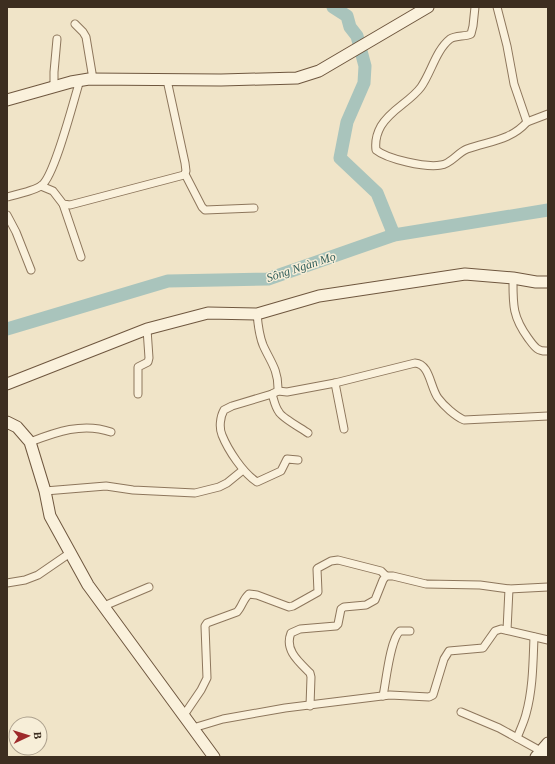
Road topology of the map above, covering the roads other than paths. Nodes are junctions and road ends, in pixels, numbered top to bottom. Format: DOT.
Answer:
graph roads {
  1 [pos="428,7"];
  2 [pos="475,7"];
  3 [pos="497,7"];
  4 [pos="75,24"];
  5 [pos="57,39"];
  6 [pos="93,79"];
  7 [pos="80,80"];
  8 [pos="167,80"];
  9 [pos="54,86"];
  10 [pos="7,100"];
  11 [pos="548,114"];
  12 [pos="527,122"];
  13 [pos="185,174"];
  14 [pos="41,186"];
  15 [pos="7,197"];
  16 [pos="63,204"];
  17 [pos="254,208"];
  18 [pos="7,215"];
  19 [pos="81,257"];
  20 [pos="31,270"];
  21 [pos="513,278"];
  22 [pos="548,282"];
  23 [pos="257,314"];
  24 [pos="147,328"];
  25 [pos="548,351"];
  26 [pos="335,383"];
  27 [pos="7,384"];
  28 [pos="275,392"];
  29 [pos="138,394"];
  30 [pos="548,416"];
  31 [pos="7,422"];
  32 [pos="344,429"];
  33 [pos="111,432"];
  34 [pos="308,433"];
  35 [pos="30,442"];
  36 [pos="298,460"];
  37 [pos="243,470"];
  38 [pos="45,492"];
  39 [pos="70,553"];
  40 [pos="386,576"];
  41 [pos="7,583"];
  42 [pos="149,587"];
  43 [pos="548,587"];
  44 [pos="509,589"];
  45 [pos="104,606"];
  46 [pos="507,630"];
  47 [pos="410,631"];
  48 [pos="534,636"];
  49 [pos="548,640"];
  50 [pos="383,696"];
  51 [pos="310,706"];
  52 [pos="461,712"];
  53 [pos="184,715"];
  54 [pos="194,728"];
  55 [pos="517,738"];
  56 [pos="548,743"];
  57 [pos="542,755"];
  58 [pos="214,757"];
  1 -- 8 [label="street"];
  2 -- 12 [label="street"];
  3 -- 12 [label="street"];
  4 -- 6 [label="street"];
  5 -- 9 [label="street"];
  6 -- 7 [label="street"];
  6 -- 8 [label="street"];
  7 -- 9 [label="street"];
  7 -- 14 [label="street"];
  8 -- 13 [label="street"];
  9 -- 10 [label="street"];
  11 -- 12 [label="street"];
  13 -- 16 [label="street"];
  13 -- 17 [label="street"];
  14 -- 15 [label="street"];
  14 -- 16 [label="street"];
  16 -- 19 [label="street"];
  18 -- 20 [label="street"];
  21 -- 22 [label="street"];
  21 -- 23 [label="street"];
  21 -- 25 [label="street"];
  23 -- 24 [label="street"];
  23 -- 28 [label="street"];
  24 -- 27 [label="street"];
  24 -- 29 [label="street"];
  26 -- 28 [label="street"];
  26 -- 30 [label="street"];
  26 -- 32 [label="street"];
  28 -- 34 [label="street"];
  28 -- 37 [label="street"];
  31 -- 35 [label="street"];
  33 -- 35 [label="street"];
  35 -- 38 [label="street"];
  36 -- 37 [label="street"];
  37 -- 38 [label="street"];
  38 -- 39 [label="street"];
  39 -- 41 [label="street"];
  39 -- 45 [label="street"];
  40 -- 44 [label="street"];
  40 -- 51 [label="street"];
  40 -- 53 [label="street"];
  42 -- 45 [label="street"];
  43 -- 44 [label="street"];
  44 -- 46 [label="street"];
  45 -- 53 [label="street"];
  46 -- 48 [label="street"];
  46 -- 50 [label="street"];
  47 -- 50 [label="street"];
  48 -- 49 [label="street"];
  48 -- 55 [label="street"];
  50 -- 51 [label="street"];
  51 -- 54 [label="street"];
  52 -- 55 [label="street"];
  53 -- 54 [label="street"];
  54 -- 58 [label="street"];
  55 -- 57 [label="street"];
  56 -- 57 [label="street"];
}
